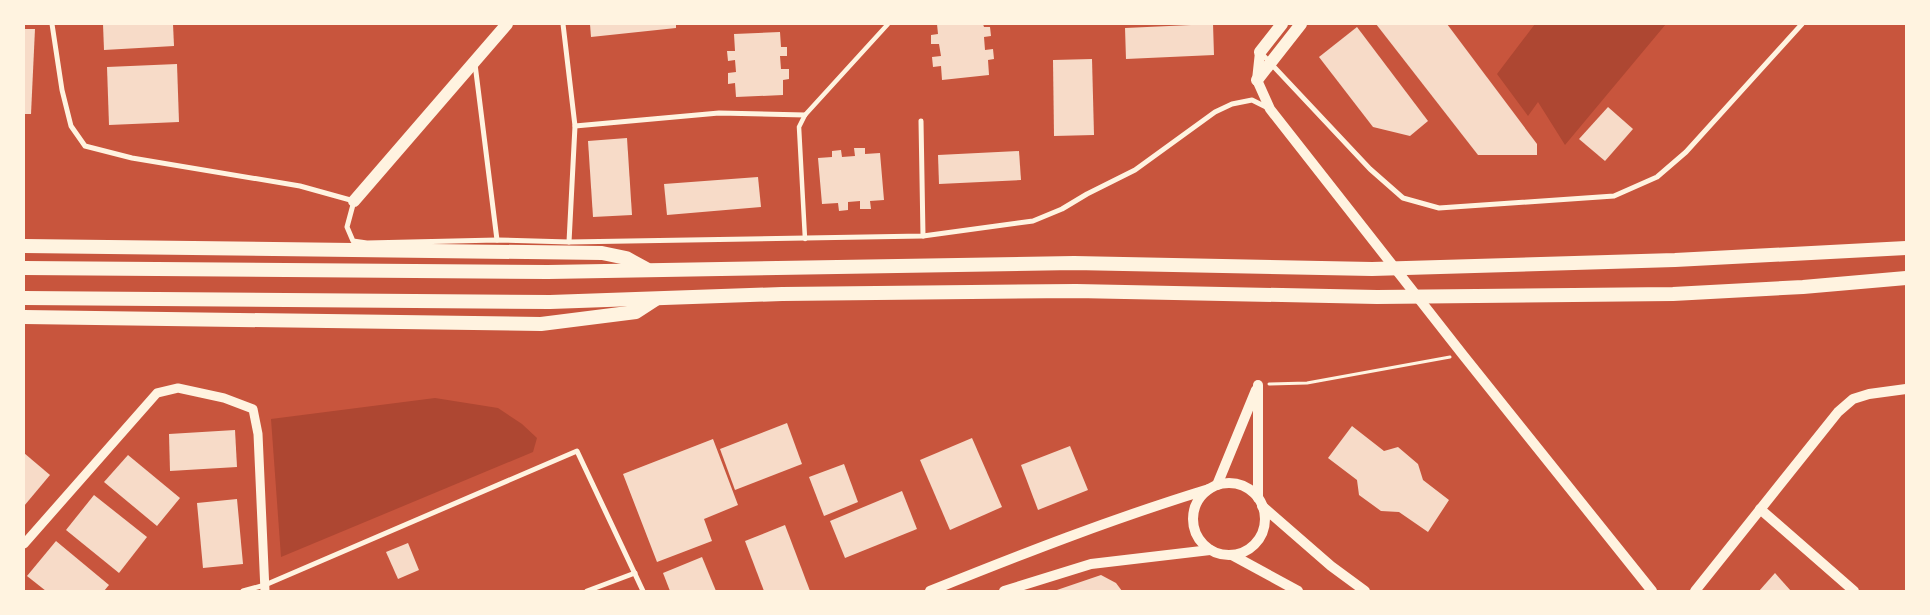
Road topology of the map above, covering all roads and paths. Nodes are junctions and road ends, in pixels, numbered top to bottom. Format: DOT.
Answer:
graph roads {
  1 [pos="52,24"];
  2 [pos="507,24"];
  3 [pos="563,24"];
  4 [pos="888,24"];
  5 [pos="1282,24"];
  6 [pos="1301,24"];
  7 [pos="1802,24"];
  8 [pos="1260,52"];
  9 [pos="474,63"];
  10 [pos="1271,64"];
  11 [pos="1258,80"];
  12 [pos="1270,109"];
  13 [pos="805,115"];
  14 [pos="921,122"];
  15 [pos="575,126"];
  16 [pos="354,201"];
  17 [pos="923,236"];
  18 [pos="805,239"];
  19 [pos="497,240"];
  20 [pos="569,242"];
  21 [pos="24,246"];
  22 [pos="1906,248"];
  23 [pos="24,268"];
  24 [pos="649,270"];
  25 [pos="1906,278"];
  26 [pos="24,298"];
  27 [pos="658,298"];
  28 [pos="24,317"];
  29 [pos="1463,355"];
  30 [pos="1258,385"];
  31 [pos="1906,389"];
  32 [pos="1213,487"];
  33 [pos="1260,502"];
  34 [pos="1760,509"];
  35 [pos="24,544"];
  36 [pos="1210,550"];
  37 [pos="1232,555"];
  38 [pos="635,573"];
  39 [pos="265,588"];
  40 [pos="243,591"];
  41 [pos="587,591"];
  42 [pos="643,591"];
  43 [pos="930,591"];
  44 [pos="1004,591"];
  45 [pos="1298,591"];
  46 [pos="1365,591"];
  47 [pos="1652,591"];
  48 [pos="1695,591"];
  49 [pos="1854,591"];
  1 -- 16 [label="street"];
  2 -- 9 [label="main road"];
  3 -- 15 [label="street"];
  4 -- 13 [label="street"];
  5 -- 8 [label="main road"];
  6 -- 10 [label="main road"];
  7 -- 10 [label="street"];
  8 -- 10 [label="street"];
  8 -- 11 [label="main road"];
  9 -- 16 [label="main road"];
  9 -- 19 [label="street"];
  10 -- 11 [label="main road"];
  11 -- 12 [label="main road"];
  12 -- 17 [label="street"];
  12 -- 29 [label="main road"];
  13 -- 15 [label="street"];
  13 -- 18 [label="street"];
  14 -- 17 [label="street"];
  15 -- 20 [label="street"];
  16 -- 19 [label="street"];
  17 -- 18 [label="street"];
  18 -- 20 [label="street"];
  19 -- 20 [label="street"];
  21 -- 24 [label="highway"];
  22 -- 24 [label="highway"];
  23 -- 24 [label="highway"];
  25 -- 27 [label="highway"];
  26 -- 27 [label="highway"];
  27 -- 28 [label="highway"];
  29 -- 30 [label="path"];
  29 -- 47 [label="main road"];
  30 -- 32 [label="main road"];
  30 -- 33 [label="main road"];
  31 -- 34 [label="main road"];
  32 -- 33 [label="main road"];
  32 -- 36 [label="main road"];
  32 -- 43 [label="main road"];
  33 -- 37 [label="main road"];
  33 -- 46 [label="main road"];
  34 -- 48 [label="main road"];
  34 -- 49 [label="main road"];
  35 -- 39 [label="street"];
  36 -- 37 [label="main road"];
  36 -- 44 [label="main road"];
  37 -- 45 [label="main road"];
  38 -- 39 [label="street"];
  38 -- 41 [label="street"];
  38 -- 42 [label="street"];
  39 -- 40 [label="street"];
}
